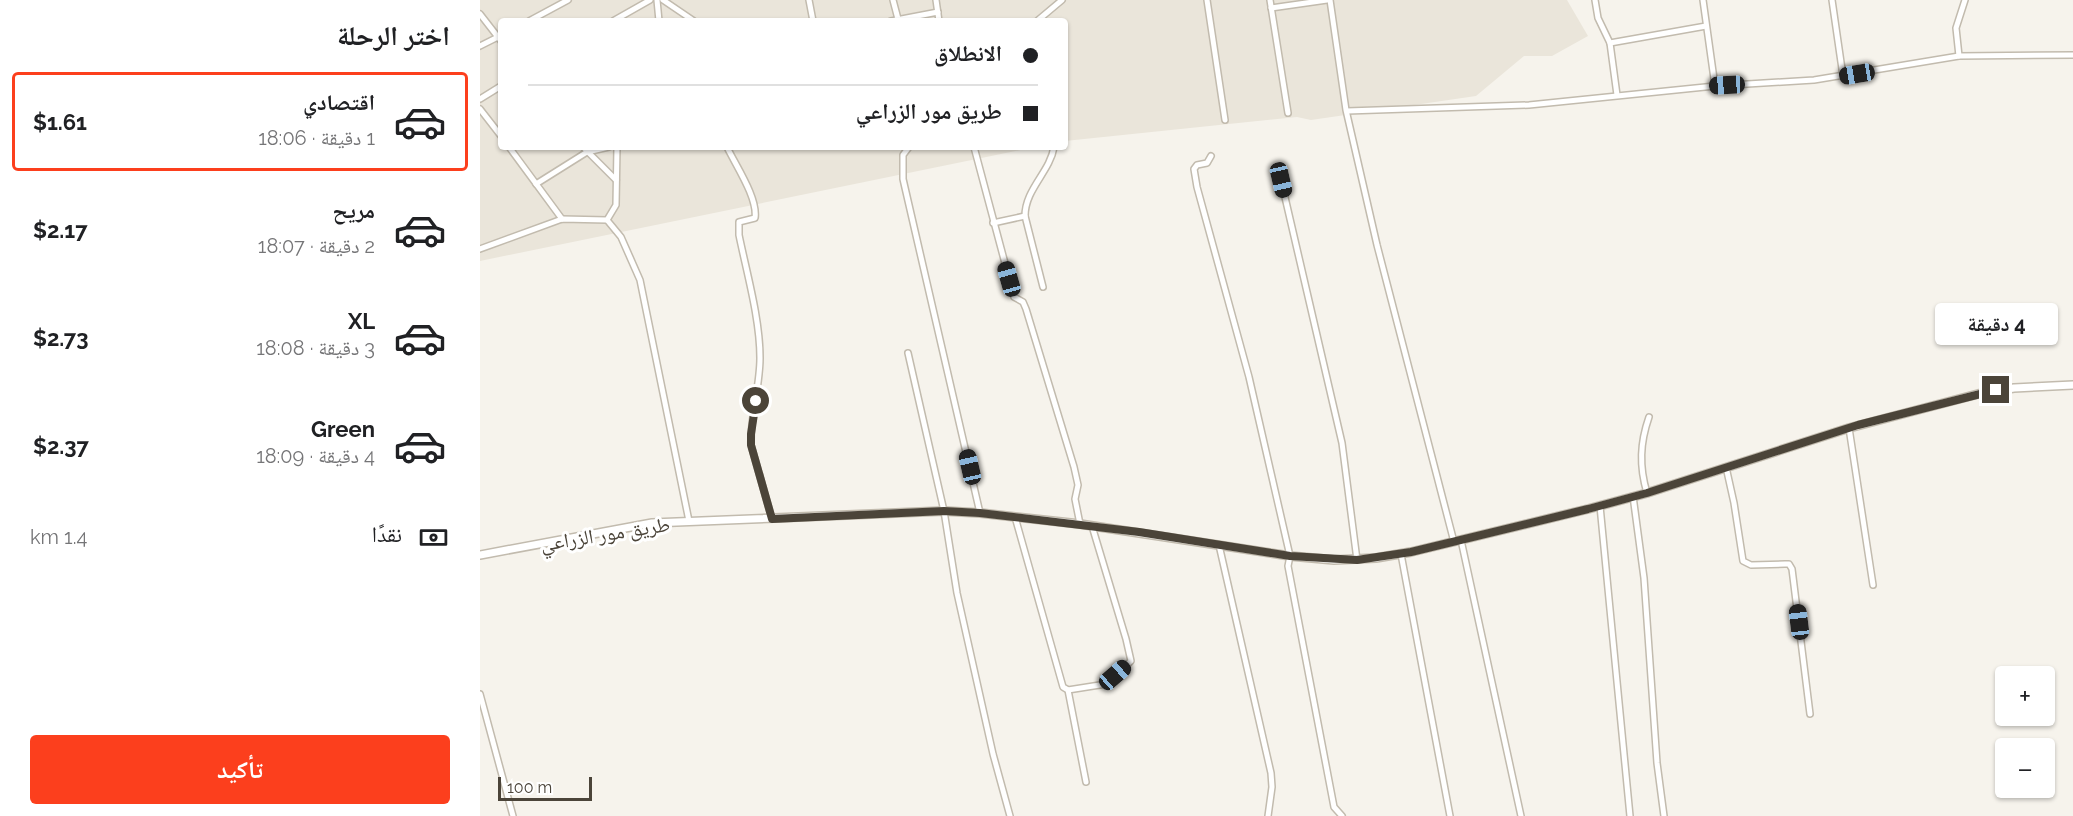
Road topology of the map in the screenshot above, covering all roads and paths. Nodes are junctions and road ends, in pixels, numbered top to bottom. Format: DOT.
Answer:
graph roads {
  1 [pos="568,0"];
  2 [pos="650,0"];
  3 [pos="657,0"];
  4 [pos="663,0"];
  5 [pos="809,0"];
  6 [pos="893,0"];
  7 [pos="936,0"];
  8 [pos="1062,0"];
  9 [pos="1207,0"];
  10 [pos="1270,0"];
  11 [pos="1328,0"];
  12 [pos="1595,0"];
  13 [pos="1703,0"];
  14 [pos="1832,0"];
  15 [pos="1965,0"];
  16 [pos="559,2"];
  17 [pos="1271,8"];
  18 [pos="938,12"];
  19 [pos="480,14"];
  20 [pos="534,18"];
  21 [pos="618,18"];
  22 [pos="659,18"];
  23 [pos="690,18"];
  24 [pos="812,18"];
  25 [pos="898,18"];
  26 [pos="904,18"];
  27 [pos="939,18"];
  28 [pos="1041,18"];
  29 [pos="1706,26"];
  30 [pos="498,36"];
  31 [pos="498,39"];
  32 [pos="1610,43"];
  33 [pos="480,46"];
  34 [pos="2073,55"];
  35 [pos="1959,56"];
  36 [pos="1843,76"];
  37 [pos="1715,86"];
  38 [pos="498,88"];
  39 [pos="1617,95"];
  40 [pos="480,99"];
  41 [pos="480,108"];
  42 [pos="1347,111"];
  43 [pos="1288,113"];
  44 [pos="1225,120"];
  45 [pos="498,132"];
  46 [pos="511,150"];
  47 [pos="584,150"];
  48 [pos="586,150"];
  49 [pos="617,150"];
  50 [pos="728,150"];
  51 [pos="906,150"];
  52 [pos="975,150"];
  53 [pos="1053,150"];
  54 [pos="1211,156"];
  55 [pos="616,180"];
  56 [pos="1281,180"];
  57 [pos="537,184"];
  58 [pos="1024,216"];
  59 [pos="562,219"];
  60 [pos="607,220"];
  61 [pos="993,223"];
  62 [pos="481,247"];
  63 [pos="1043,287"];
  64 [pos="908,353"];
  65 [pos="2073,385"];
  66 [pos="1649,417"];
  67 [pos="1849,428"];
  68 [pos="1726,466"];
  69 [pos="1647,493"];
  70 [pos="1633,496"];
  71 [pos="1600,506"];
  72 [pos="944,511"];
  73 [pos="980,513"];
  74 [pos="1016,517"];
  75 [pos="772,519"];
  76 [pos="689,521"];
  77 [pos="1080,524"];
  78 [pos="1092,525"];
  79 [pos="1457,541"];
  80 [pos="1219,545"];
  81 [pos="1401,554"];
  82 [pos="480,555"];
  83 [pos="1290,556"];
  84 [pos="1357,560"];
  85 [pos="1873,585"];
  86 [pos="1068,690"];
  87 [pos="480,694"];
  88 [pos="1810,714"];
  89 [pos="1086,782"];
  90 [pos="513,816"];
  91 [pos="1010,816"];
  92 [pos="1268,816"];
  93 [pos="1342,816"];
  94 [pos="1450,816"];
  95 [pos="1521,816"];
  96 [pos="1630,816"];
  97 [pos="1664,816"];
  1 -- 16 [label="street"];
  2 -- 21 [label="street"];
  3 -- 22 [label="street"];
  4 -- 23 [label="street"];
  5 -- 24 [label="street"];
  6 -- 25 [label="street"];
  7 -- 18 [label="street"];
  8 -- 28 [label="street"];
  9 -- 44 [label="street"];
  10 -- 17 [label="street"];
  11 -- 17 [label="street"];
  11 -- 42 [label="street"];
  12 -- 32 [label="street"];
  13 -- 29 [label="street"];
  14 -- 36 [label="street"];
  15 -- 35 [label="street"];
  16 -- 20 [label="street"];
  17 -- 43 [label="street"];
  18 -- 26 [label="street"];
  18 -- 27 [label="street"];
  19 -- 30 [label="street"];
  29 -- 32 [label="street"];
  29 -- 37 [label="street"];
  31 -- 33 [label="street"];
  32 -- 39 [label="street"];
  34 -- 35 [label="street"];
  35 -- 36 [label="street"];
  36 -- 37 [label="street"];
  37 -- 39 [label="street"];
  38 -- 40 [label="street"];
  39 -- 42 [label="street"];
  41 -- 45 [label="street"];
  42 -- 79 [label="street"];
  46 -- 57 [label="street"];
  47 -- 57 [label="street"];
  48 -- 55 [label="street"];
  49 -- 55 [label="street"];
  50 -- 75 [label="street"];
  51 -- 73 [label="street"];
  52 -- 61 [label="street"];
  53 -- 58 [label="street"];
  54 -- 83 [label="street"];
  55 -- 60 [label="street"];
  56 -- 84 [label="street"];
  57 -- 59 [label="street"];
  58 -- 61 [label="street"];
  58 -- 63 [label="street"];
  59 -- 60 [label="street"];
  59 -- 62 [label="street"];
  60 -- 76 [label="street"];
  61 -- 77 [label="street"];
  64 -- 72 [label="street"];
  65 -- 67 [label="street, طريق مور الزراعي"];
  66 -- 69 [label="street"];
  67 -- 68 [label="street, طريق مور الزراعي"];
  67 -- 85 [label="street"];
  68 -- 69 [label="street, طريق مور الزراعي"];
  68 -- 88 [label="street"];
  69 -- 70 [label="street, طريق مور الزراعي"];
  70 -- 71 [label="street, طريق مور الزراعي"];
  70 -- 97 [label="street"];
  71 -- 79 [label="street, طريق مور الزراعي"];
  71 -- 96 [label="street"];
  72 -- 73 [label="street, طريق مور الزراعي"];
  72 -- 75 [label="street, طريق مور الزراعي"];
  72 -- 91 [label="street"];
  73 -- 74 [label="street, طريق مور الزراعي"];
  74 -- 77 [label="street, طريق مور الزراعي"];
  74 -- 86 [label="street"];
  75 -- 76 [label="street, طريق مور الزراعي"];
  76 -- 82 [label="street, طريق مور الزراعي"];
  77 -- 78 [label="street, طريق مور الزراعي"];
  78 -- 80 [label="street, طريق مور الزراعي"];
  78 -- 86 [label="street"];
  79 -- 81 [label="street, طريق مور الزراعي"];
  79 -- 95 [label="street"];
  80 -- 83 [label="street, طريق مور الزراعي"];
  80 -- 92 [label="street"];
  81 -- 84 [label="street, طريق مور الزراعي"];
  81 -- 94 [label="street"];
  83 -- 84 [label="street, طريق مور الزراعي"];
  83 -- 93 [label="street"];
  86 -- 89 [label="street"];
  87 -- 90 [label="street"];
}
